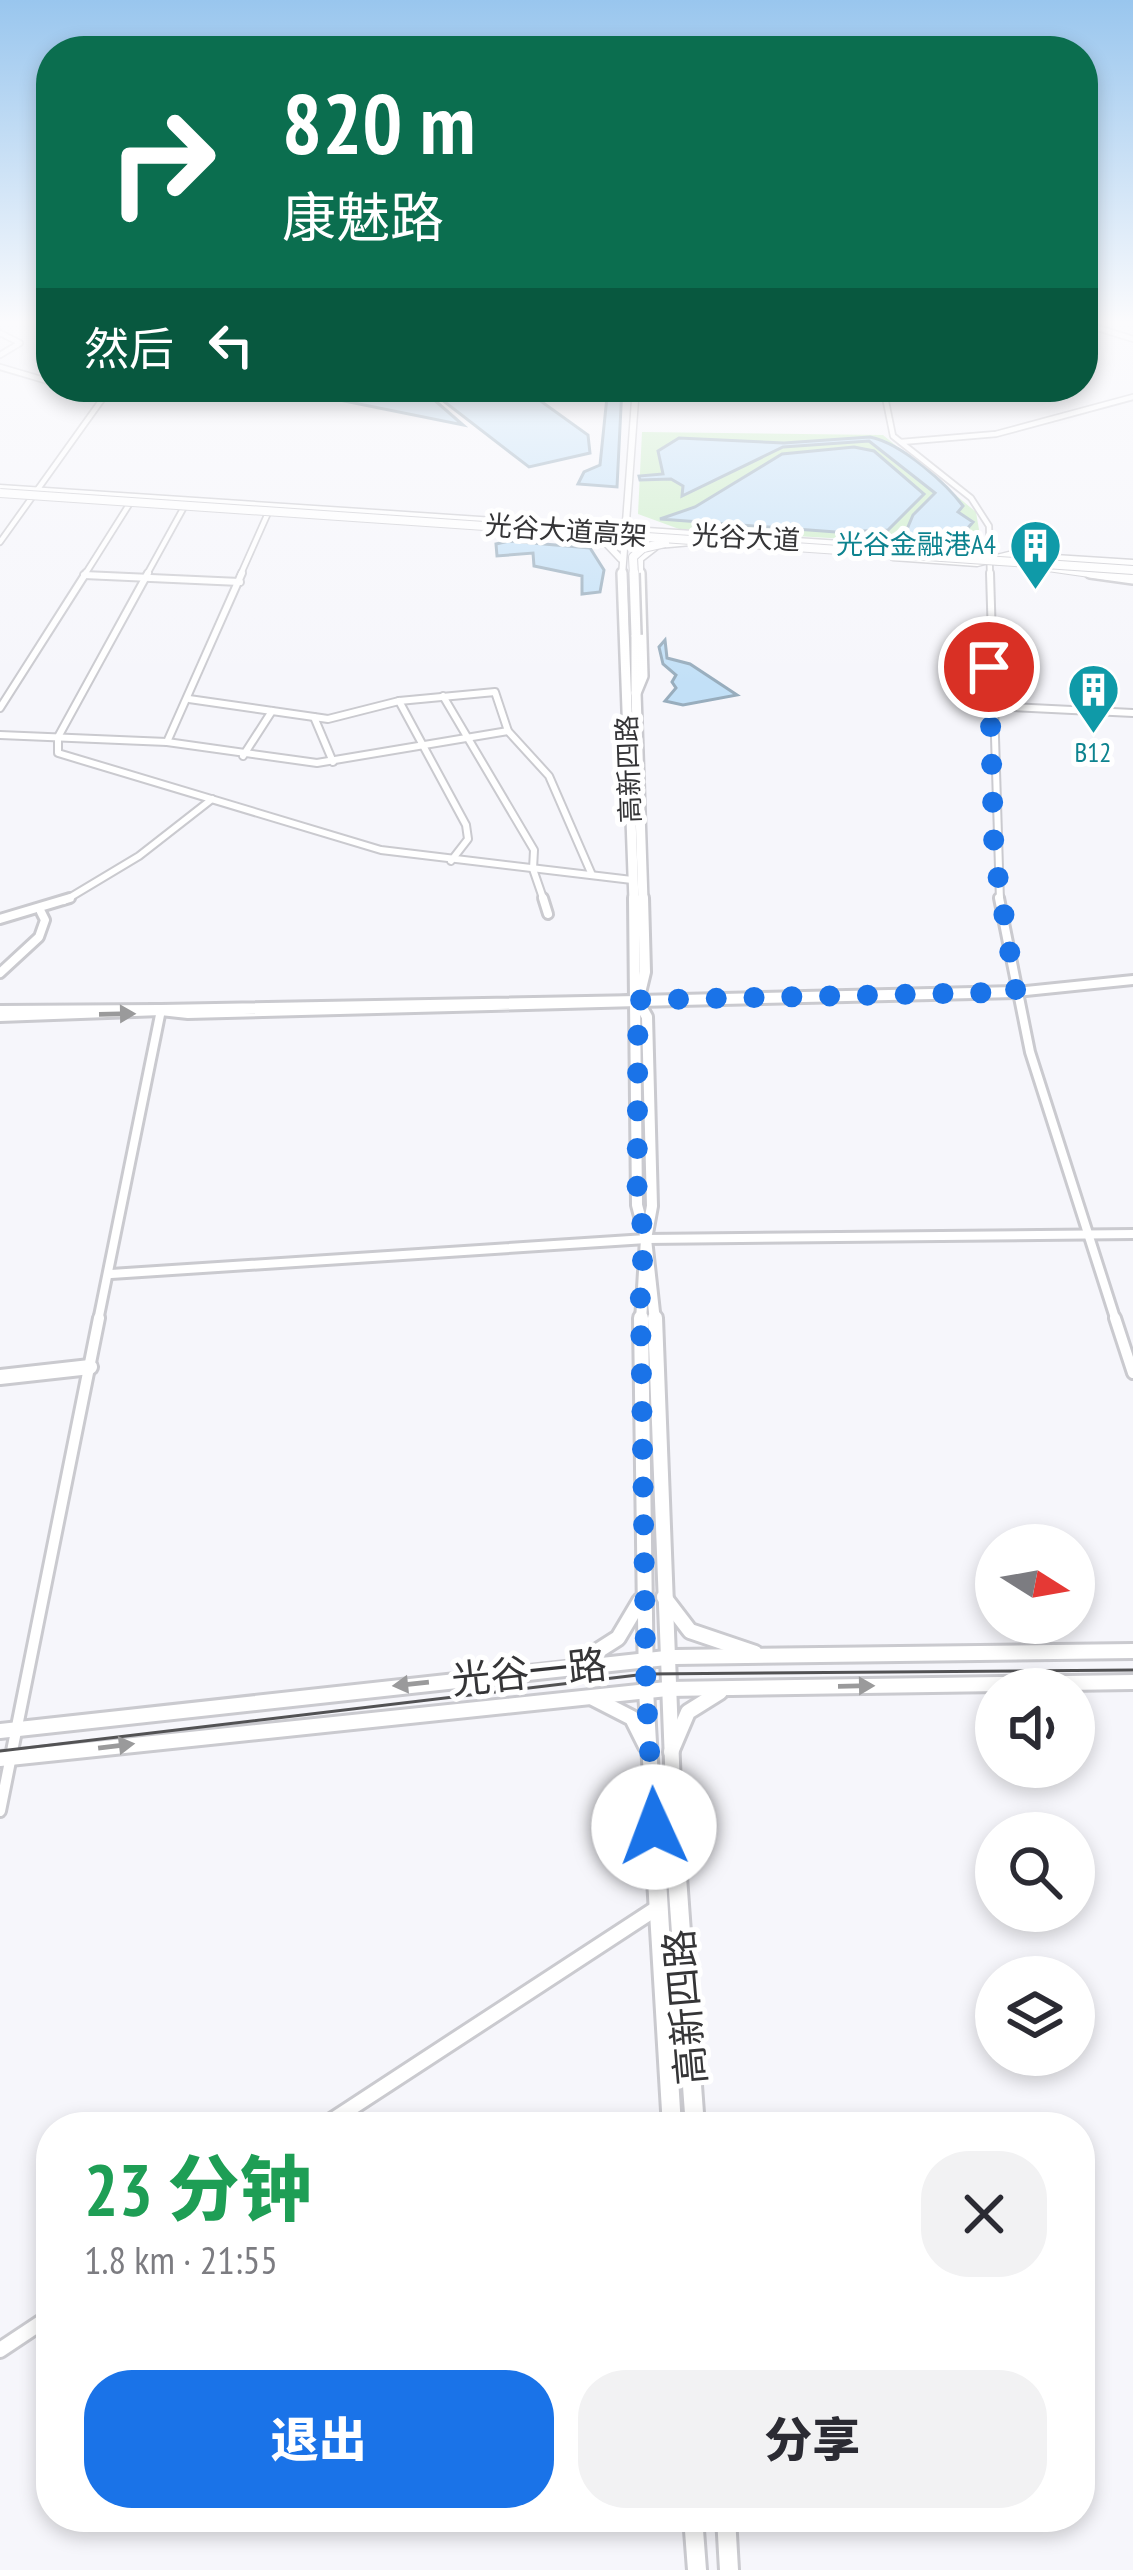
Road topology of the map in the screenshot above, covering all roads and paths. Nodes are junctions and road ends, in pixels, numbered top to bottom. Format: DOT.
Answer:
graph roads {
  1 [pos="69,444"];
  2 [pos="635,444"];
  3 [pos="904,444"];
  4 [pos="0,491"];
  5 [pos="33,493"];
  6 [pos="130,503"];
  7 [pos="184,507"];
  8 [pos="631,507"];
  9 [pos="268,513"];
  10 [pos="551,526"];
  11 [pos="566,533"];
  12 [pos="665,533"];
  13 [pos="627,534"];
  14 [pos="0,542"];
  15 [pos="698,542"];
  16 [pos="760,544"];
  17 [pos="988,559"];
  18 [pos="622,561"];
  19 [pos="1048,567"];
  20 [pos="1133,570"];
  21 [pos="84,575"];
  22 [pos="147,578"];
  23 [pos="240,582"];
  24 [pos="636,694"];
  25 [pos="443,696"];
  26 [pos="189,699"];
  27 [pos="400,701"];
  28 [pos="991,706"];
  29 [pos="0,708"];
  30 [pos="272,711"];
  31 [pos="1133,713"];
  32 [pos="314,717"];
  33 [pos="508,731"];
  34 [pos="0,735"];
  35 [pos="58,737"];
  36 [pos="468,738"];
  37 [pos="166,742"];
  38 [pos="421,746"];
  39 [pos="243,756"];
  40 [pos="333,762"];
  41 [pos="212,800"];
  42 [pos="451,861"];
  43 [pos="533,872"];
  44 [pos="592,875"];
  45 [pos="632,883"];
  46 [pos="41,911"];
  47 [pos="548,914"];
  48 [pos="0,920"];
  49 [pos="0,973"];
  50 [pos="1133,980"];
  51 [pos="1016,992"];
  52 [pos="638,1000"];
  53 [pos="161,1010"];
  54 [pos="0,1014"];
  55 [pos="1088,1234"];
  56 [pos="1133,1234"];
  57 [pos="646,1239"];
  58 [pos="111,1274"];
  59 [pos="90,1370"];
  60 [pos="1133,1373"];
  61 [pos="0,1379"];
  62 [pos="643,1576"];
  63 [pos="662,1593"];
  64 [pos="1133,1651"];
  65 [pos="768,1657"];
  66 [pos="666,1658"];
  67 [pos="645,1660"];
  68 [pos="569,1667"];
  69 [pos="1133,1682"];
  70 [pos="739,1687"];
  71 [pos="667,1689"];
  72 [pos="646,1690"];
  73 [pos="580,1698"];
  74 [pos="8,1730"];
  75 [pos="6,1758"];
  76 [pos="659,1760"];
  77 [pos="0,1811"];
  78 [pos="668,1905"];
  79 [pos="345,2112"];
  80 [pos="672,2112"];
  81 [pos="693,2112"];
  82 [pos="36,2326"];
  83 [pos="0,2350"];
  84 [pos="695,2532"];
  85 [pos="727,2532"];
  86 [pos="697,2570"];
  87 [pos="729,2570"];
  1 -- 5 [label="street"];
  2 -- 8 [label="main road"];
  3 -- 17 [label="street"];
  4 -- 5 [label="main road, 光谷大道"];
  4 -- 16 [label="highway, 光谷大道高架, bridge"];
  4 -- 20 [label="highway, 光谷大道高架, bridge"];
  5 -- 6 [label="main road, 光谷大道"];
  5 -- 10 [label="main road, 光谷大道"];
  5 -- 14 [label="street"];
  6 -- 7 [label="main road, 光谷大道"];
  6 -- 21 [label="street"];
  7 -- 9 [label="main road, 光谷大道"];
  7 -- 22 [label="street"];
  8 -- 10 [label="main road"];
  8 -- 12 [label="main road"];
  8 -- 13 [label="main road"];
  9 -- 11 [label="main road, 光谷大道"];
  9 -- 23 [label="street"];
  10 -- 13 [label="main road, 光谷大道"];
  11 -- 13 [label="main road, 光谷大道"];
  11 -- 18 [label="main road"];
  12 -- 13 [label="main road, 光谷大道"];
  12 -- 17 [label="main road, 光谷大道"];
  13 -- 15 [label="main road, 光谷大道"];
  13 -- 18 [label="main road, 高新四路"];
  13 -- 24 [label="main road, 高新四路"];
  15 -- 17 [label="main road, 光谷大道"];
  15 -- 24 [label="main road, 高新四路"];
  16 -- 20 [label="highway, 光谷大道高架, bridge"];
  16 -- 24 [label="highway, bridge"];
  17 -- 19 [label="main road, 光谷大道"];
  17 -- 20 [label="main road, 光谷大道"];
  17 -- 28 [label="street"];
  18 -- 45 [label="main road, 高新四路"];
  19 -- 20 [label="highway"];
  21 -- 22 [label="street"];
  21 -- 29 [label="street"];
  22 -- 23 [label="street"];
  22 -- 35 [label="street"];
  23 -- 26 [label="street"];
  24 -- 52 [label="main road, 高新四路"];
  25 -- 27 [label="street"];
  25 -- 33 [label="street"];
  25 -- 36 [label="street"];
  26 -- 30 [label="street"];
  26 -- 37 [label="street"];
  27 -- 32 [label="street"];
  27 -- 38 [label="street"];
  28 -- 31 [label="street"];
  28 -- 51 [label="street"];
  30 -- 32 [label="street"];
  30 -- 39 [label="street"];
  32 -- 40 [label="street"];
  33 -- 36 [label="street"];
  33 -- 44 [label="street"];
  34 -- 35 [label="street"];
  35 -- 37 [label="street"];
  35 -- 41 [label="street"];
  36 -- 38 [label="street"];
  36 -- 43 [label="street"];
  37 -- 39 [label="street"];
  38 -- 40 [label="street"];
  38 -- 42 [label="street"];
  39 -- 40 [label="street"];
  41 -- 42 [label="street"];
  41 -- 46 [label="street"];
  42 -- 43 [label="street"];
  43 -- 44 [label="street"];
  43 -- 45 [label="street"];
  43 -- 47 [label="street"];
  44 -- 45 [label="street"];
  45 -- 52 [label="main road, 高新四路"];
  46 -- 48 [label="street"];
  46 -- 49 [label="street"];
  50 -- 51 [label="street"];
  51 -- 52 [label="main road"];
  51 -- 55 [label="street"];
  52 -- 53 [label="main road"];
  52 -- 57 [label="main road, 高新四路"];
  53 -- 54 [label="main road"];
  53 -- 58 [label="street"];
  55 -- 56 [label="street"];
  55 -- 57 [label="street"];
  55 -- 60 [label="street"];
  57 -- 58 [label="street"];
  57 -- 62 [label="main road, 高新四路"];
  57 -- 63 [label="main road, 高新四路"];
  58 -- 59 [label="street"];
  59 -- 61 [label="main road"];
  59 -- 74 [label="street"];
  62 -- 67 [label="main road, 高新四路"];
  62 -- 68 [label="main road"];
  63 -- 65 [label="main road"];
  63 -- 66 [label="main road, 高新四路"];
  64 -- 65 [label="main road, 光谷一路"];
  65 -- 66 [label="main road, 光谷一路"];
  66 -- 67 [label="main road, 光谷一路"];
  66 -- 71 [label="main road, 高新四路"];
  67 -- 68 [label="main road, 光谷一路"];
  67 -- 72 [label="main road, 高新四路"];
  68 -- 74 [label="main road, 光谷一路, one-way"];
  70 -- 69 [label="main road, 光谷一路, one-way"];
  70 -- 71 [label="main road, 光谷一路"];
  70 -- 76 [label="main road"];
  71 -- 72 [label="main road, 光谷一路"];
  71 -- 76 [label="main road, 高新四路"];
  72 -- 73 [label="main road, 光谷一路"];
  72 -- 76 [label="main road, 高新四路"];
  75 -- 73 [label="main road, 光谷一路, one-way"];
  73 -- 76 [label="main road"];
  74 -- 75 [label="street"];
  75 -- 77 [label="street"];
  76 -- 78 [label="main road, 高新四路"];
  78 -- 79 [label="street"];
  78 -- 80 [label="main road, 高新四路"];
  78 -- 81 [label="main road, 高新四路"];
  82 -- 83 [label="street"];
  84 -- 86 [label="main road"];
  85 -- 87 [label="main road"];
}
